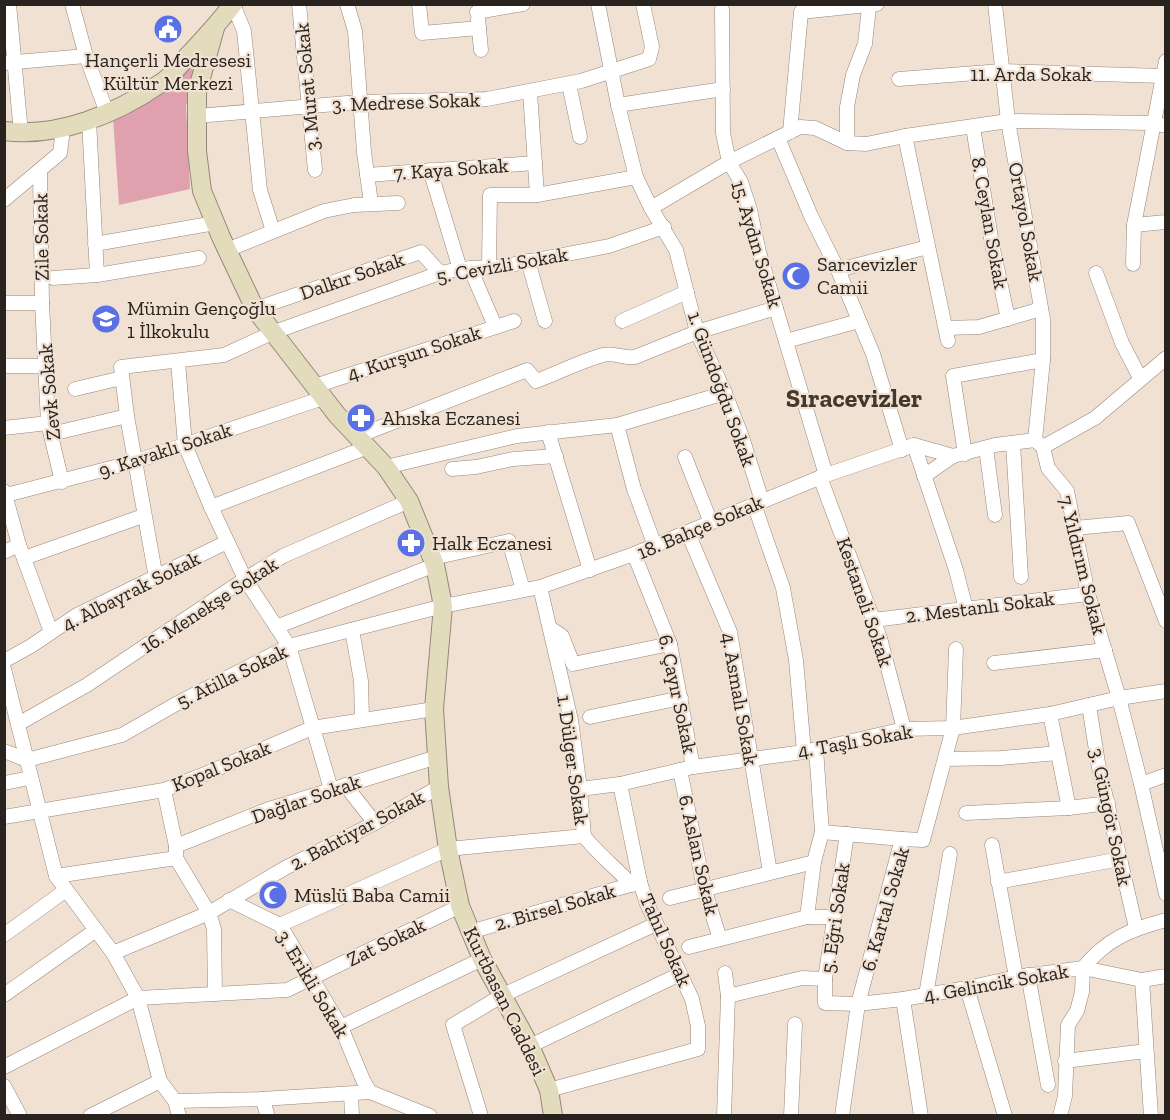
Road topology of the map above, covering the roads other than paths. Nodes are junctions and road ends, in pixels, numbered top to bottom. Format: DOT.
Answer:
graph roads {
  1 [pos="9,4"];
  2 [pos="72,4"];
  3 [pos="233,4"];
  4 [pos="299,4"];
  5 [pos="346,4"];
  6 [pos="419,4"];
  7 [pos="523,4"];
  8 [pos="598,4"];
  9 [pos="643,4"];
  10 [pos="995,4"];
  11 [pos="873,5"];
  12 [pos="477,8"];
  13 [pos="722,9"];
  14 [pos="215,27"];
  15 [pos="479,28"];
  16 [pos="481,50"];
  17 [pos="86,56"];
  18 [pos="1166,61"];
  19 [pos="10,63"];
  20 [pos="612,71"];
  21 [pos="1002,71"];
  22 [pos="1163,76"];
  23 [pos="899,79"];
  24 [pos="569,84"];
  25 [pos="723,88"];
  26 [pos="530,92"];
  27 [pos="359,102"];
  28 [pos="618,105"];
  29 [pos="308,106"];
  30 [pos="253,111"];
  31 [pos="107,113"];
  32 [pos="197,116"];
  33 [pos="89,120"];
  34 [pos="1008,122"];
  35 [pos="1159,125"];
  36 [pos="973,127"];
  37 [pos="63,129"];
  38 [pos="13,132"];
  39 [pos="784,135"];
  40 [pos="905,136"];
  41 [pos="580,137"];
  42 [pos="847,143"];
  43 [pos="729,162"];
  44 [pos="535,163"];
  45 [pos="315,170"];
  46 [pos="40,171"];
  47 [pos="430,171"];
  48 [pos="367,175"];
  49 [pos="636,177"];
  50 [pos="537,195"];
  51 [pos="4,200"];
  52 [pos="371,203"];
  53 [pos="398,203"];
  54 [pos="651,208"];
  55 [pos="1166,222"];
  56 [pos="215,223"];
  57 [pos="1134,225"];
  58 [pos="664,227"];
  59 [pos="273,231"];
  60 [pos="95,244"];
  61 [pos="928,247"];
  62 [pos="227,250"];
  63 [pos="199,258"];
  64 [pos="528,261"];
  65 [pos="1133,264"];
  66 [pos="489,267"];
  67 [pos="465,268"];
  68 [pos="838,270"];
  69 [pos="440,273"];
  70 [pos="1096,273"];
  71 [pos="97,275"];
  72 [pos="53,278"];
  73 [pos="687,292"];
  74 [pos="4,303"];
  75 [pos="42,303"];
  76 [pos="776,308"];
  77 [pos="255,309"];
  78 [pos="1041,309"];
  79 [pos="1008,319"];
  80 [pos="514,321"];
  81 [pos="545,321"];
  82 [pos="622,321"];
  83 [pos="860,321"];
  84 [pos="495,326"];
  85 [pos="274,332"];
  86 [pos="697,332"];
  87 [pos="786,341"];
  88 [pos="1043,360"];
  89 [pos="178,362"];
  90 [pos="1164,362"];
  91 [pos="4,366"];
  92 [pos="45,366"];
  93 [pos="122,373"];
  94 [pos="1140,378"];
  95 [pos="75,389"];
  96 [pos="319,392"];
  97 [pos="725,393"];
  98 [pos="126,416"];
  99 [pos="617,425"];
  100 [pos="4,428"];
  101 [pos="50,429"];
  102 [pos="549,432"];
  103 [pos="363,442"];
  104 [pos="1013,442"];
  105 [pos="1039,443"];
  106 [pos="185,445"];
  107 [pos="908,447"];
  108 [pos="986,448"];
  109 [pos="959,455"];
  110 [pos="556,456"];
  111 [pos="686,457"];
  112 [pos="134,462"];
  113 [pos="386,467"];
  114 [pos="452,469"];
  115 [pos="823,476"];
  116 [pos="924,476"];
  117 [pos="62,482"];
  118 [pos="5,493"];
  119 [pos="409,501"];
  120 [pos="758,503"];
  121 [pos="211,507"];
  122 [pos="995,515"];
  123 [pos="143,516"];
  124 [pos="711,523"];
  125 [pos="1075,528"];
  126 [pos="688,533"];
  127 [pos="227,542"];
  128 [pos="655,546"];
  129 [pos="4,552"];
  130 [pos="22,552"];
  131 [pos="634,554"];
  132 [pos="434,562"];
  133 [pos="590,570"];
  134 [pos="1021,577"];
  135 [pos="156,578"];
  136 [pos="245,579"];
  137 [pos="540,587"];
  138 [pos="523,590"];
  139 [pos="1088,594"];
  140 [pos="443,606"];
  141 [pos="966,609"];
  142 [pos="873,620"];
  143 [pos="1166,621"];
  144 [pos="276,627"];
  145 [pos="550,628"];
  146 [pos="352,630"];
  147 [pos="51,632"];
  148 [pos="670,644"];
  149 [pos="289,646"];
  150 [pos="956,649"];
  151 [pos="1105,650"];
  152 [pos="4,661"];
  153 [pos="994,663"];
  154 [pos="4,669"];
  155 [pos="1166,691"];
  156 [pos="681,698"];
  157 [pos="1119,698"];
  158 [pos="1089,705"];
  159 [pos="434,709"];
  160 [pos="1050,714"];
  161 [pos="590,717"];
  162 [pos="362,719"];
  163 [pos="18,724"];
  164 [pos="312,728"];
  165 [pos="953,728"];
  166 [pos="904,729"];
  167 [pos="810,750"];
  168 [pos="4,751"];
  169 [pos="1058,753"];
  170 [pos="437,757"];
  171 [pos="750,758"];
  172 [pos="945,759"];
  173 [pos="27,760"];
  174 [pos="687,769"];
  175 [pos="1166,775"];
  176 [pos="30,778"];
  177 [pos="4,783"];
  178 [pos="620,784"];
  179 [pos="1141,784"];
  180 [pos="338,787"];
  181 [pos="439,787"];
  182 [pos="580,789"];
  183 [pos="164,790"];
  184 [pos="1108,803"];
  185 [pos="1069,808"];
  186 [pos="40,810"];
  187 [pos="966,813"];
  188 [pos="4,817"];
  189 [pos="375,823"];
  190 [pos="822,832"];
  191 [pos="847,834"];
  192 [pos="584,836"];
  193 [pos="902,839"];
  194 [pos="992,845"];
  195 [pos="448,849"];
  196 [pos="176,852"];
  197 [pos="950,854"];
  198 [pos="1120,859"];
  199 [pos="814,861"];
  200 [pos="770,872"];
  201 [pos="56,876"];
  202 [pos="998,882"];
  203 [pos="636,884"];
  204 [pos="704,888"];
  205 [pos="66,890"];
  206 [pos="1166,894"];
  207 [pos="669,898"];
  208 [pos="229,900"];
  209 [pos="460,906"];
  210 [pos="209,913"];
  211 [pos="807,917"];
  212 [pos="834,917"];
  213 [pos="1166,920"];
  214 [pos="656,924"];
  215 [pos="280,925"];
  216 [pos="1136,928"];
  217 [pos="96,930"];
  218 [pos="470,932"];
  219 [pos="4,935"];
  220 [pos="720,939"];
  221 [pos="689,947"];
  222 [pos="113,953"];
  223 [pos="482,959"];
  224 [pos="1083,968"];
  225 [pos="725,973"];
  226 [pos="681,974"];
  227 [pos="1022,976"];
  228 [pos="1166,976"];
  229 [pos="312,977"];
  230 [pos="825,980"];
  231 [pos="1142,980"];
  232 [pos="967,988"];
  233 [pos="215,994"];
  234 [pos="926,994"];
  235 [pos="4,995"];
  236 [pos="503,995"];
  237 [pos="728,996"];
  238 [pos="138,998"];
  239 [pos="903,999"];
  240 [pos="825,1003"];
  241 [pos="858,1004"];
  242 [pos="795,1024"];
  243 [pos="341,1027"];
  244 [pos="530,1046"];
  245 [pos="1146,1051"];
  246 [pos="1065,1061"];
  247 [pos="4,1066"];
  248 [pos="160,1081"];
  249 [pos="1047,1085"];
  250 [pos="4,1086"];
  251 [pos="549,1090"];
  252 [pos="370,1092"];
  253 [pos="351,1094"];
  254 [pos="262,1099"];
  255 [pos="175,1101"];
  256 [pos="109,1111"];
  257 [pos="426,1115"];
  258 [pos="20,1116"];
  259 [pos="90,1116"];
  260 [pos="179,1116"];
  261 [pos="268,1116"];
  262 [pos="352,1116"];
  263 [pos="482,1116"];
  264 [pos="553,1116"];
  265 [pos="724,1116"];
  266 [pos="790,1116"];
  267 [pos="842,1116"];
  268 [pos="921,1116"];
  269 [pos="1005,1116"];
  270 [pos="1060,1116"];
  271 [pos="1150,1116"];
  1 -- 19 [label="street"];
  2 -- 17 [label="street"];
  3 -- 14 [label="main road"];
  3 -- 30 [label="street"];
  4 -- 29 [label="street, 3. Murat Sokak"];
  5 -- 27 [label="street"];
  6 -- 15 [label="street"];
  7 -- 12 [label="street"];
  8 -- 20 [label="street, 1. Gündoğdu Sokak"];
  9 -- 20 [label="street, 3. Medrese Sokak"];
  10 -- 21 [label="street, Ortayol Sokak"];
  11 -- 39 [label="street"];
  11 -- 42 [label="street"];
  12 -- 15 [label="street"];
  13 -- 25 [label="street, 15. Aydın Sokak"];
  14 -- 31 [label="main road"];
  14 -- 32 [label="main road, Kurtbasan Caddesi"];
  15 -- 16 [label="street"];
  17 -- 19 [label="street"];
  17 -- 31 [label="street"];
  18 -- 22 [label="street"];
  19 -- 38 [label="street"];
  20 -- 24 [label="street, 3. Medrese Sokak"];
  20 -- 28 [label="street, 1. Gündoğdu Sokak"];
  21 -- 22 [label="street, 11. Arda Sokak"];
  21 -- 23 [label="street, 11. Arda Sokak"];
  21 -- 34 [label="street, Ortayol Sokak"];
  22 -- 35 [label="street"];
  24 -- 26 [label="street, 3. Medrese Sokak"];
  24 -- 41 [label="street"];
  25 -- 28 [label="street"];
  25 -- 43 [label="street, 15. Aydın Sokak"];
  26 -- 27 [label="street, 3. Medrese Sokak"];
  26 -- 44 [label="street"];
  27 -- 29 [label="street, 3. Medrese Sokak"];
  27 -- 48 [label="street"];
  28 -- 49 [label="street, 1. Gündoğdu Sokak"];
  29 -- 30 [label="street, 3. Medrese Sokak"];
  29 -- 45 [label="street, 3. Murat Sokak"];
  30 -- 32 [label="street, 3. Medrese Sokak"];
  30 -- 59 [label="street"];
  31 -- 33 [label="main road"];
  32 -- 56 [label="main road, Kurtbasan Caddesi"];
  33 -- 37 [label="main road"];
  33 -- 60 [label="street"];
  34 -- 35 [label="street"];
  34 -- 36 [label="street"];
  34 -- 78 [label="street, Ortayol Sokak"];
  35 -- 57 [label="street"];
  36 -- 40 [label="street"];
  36 -- 79 [label="street, 8. Ceylan Sokak"];
  37 -- 38 [label="main road"];
  37 -- 46 [label="street"];
  39 -- 42 [label="street"];
  39 -- 43 [label="street"];
  39 -- 68 [label="street"];
  40 -- 42 [label="street"];
  40 -- 61 [label="street"];
  43 -- 54 [label="street"];
  43 -- 76 [label="street, 15. Aydın Sokak"];
  44 -- 47 [label="street, 7. Kaya Sokak"];
  44 -- 50 [label="street"];
  46 -- 51 [label="street"];
  46 -- 75 [label="street, Zile Sokak"];
  47 -- 48 [label="street, 7. Kaya Sokak"];
  47 -- 67 [label="street"];
  48 -- 52 [label="street"];
  49 -- 50 [label="street"];
  49 -- 54 [label="street, 1. Gündoğdu Sokak"];
  50 -- 66 [label="street"];
  52 -- 53 [label="street"];
  52 -- 59 [label="street"];
  54 -- 58 [label="street, 1. Gündoğdu Sokak"];
  55 -- 57 [label="street"];
  56 -- 60 [label="street"];
  56 -- 62 [label="main road, Kurtbasan Caddesi"];
  57 -- 65 [label="street"];
  58 -- 64 [label="street, 5. Cevizli Sokak"];
  58 -- 73 [label="street, 1. Gündoğdu Sokak"];
  59 -- 62 [label="street"];
  60 -- 71 [label="street"];
  61 -- 68 [label="street"];
  61 -- 79 [label="street"];
  62 -- 77 [label="main road, Kurtbasan Caddesi"];
  63 -- 71 [label="street"];
  64 -- 66 [label="street, 5. Cevizli Sokak"];
  64 -- 81 [label="street"];
  66 -- 67 [label="street, 5. Cevizli Sokak"];
  67 -- 69 [label="street, 5. Cevizli Sokak"];
  67 -- 84 [label="street"];
  68 -- 83 [label="street"];
  69 -- 77 [label="street, Dalkır Sokak"];
  69 -- 85 [label="street, 5. Cevizli Sokak"];
  70 -- 94 [label="street"];
  71 -- 72 [label="street"];
  73 -- 82 [label="street"];
  73 -- 86 [label="street, 1. Gündoğdu Sokak"];
  74 -- 75 [label="street"];
  75 -- 92 [label="street, Zevk Sokak"];
  76 -- 86 [label="street"];
  76 -- 87 [label="street, 15. Aydın Sokak"];
  77 -- 85 [label="main road, Kurtbasan Caddesi"];
  78 -- 79 [label="street"];
  78 -- 88 [label="street, Ortayol Sokak"];
  80 -- 84 [label="street, 4. Kurşun Sokak"];
  83 -- 87 [label="street"];
  83 -- 107 [label="street"];
  84 -- 96 [label="street, 4. Kurşun Sokak"];
  85 -- 89 [label="street, 5. Cevizli Sokak"];
  85 -- 96 [label="main road, Kurtbasan Caddesi"];
  86 -- 97 [label="street, 1. Gündoğdu Sokak"];
  86 -- 103 [label="street"];
  87 -- 115 [label="street, 15. Aydın Sokak"];
  88 -- 105 [label="street, Ortayol Sokak"];
  88 -- 109 [label="street"];
  89 -- 93 [label="street, 5. Cevizli Sokak"];
  89 -- 106 [label="street"];
  90 -- 94 [label="street"];
  91 -- 92 [label="street"];
  92 -- 101 [label="street, Zevk Sokak"];
  93 -- 95 [label="street, 5. Cevizli Sokak"];
  93 -- 98 [label="street"];
  94 -- 105 [label="street"];
  96 -- 103 [label="main road, Kurtbasan Caddesi"];
  96 -- 106 [label="street, 9. Kavaklı Sokak"];
  97 -- 99 [label="street"];
  97 -- 120 [label="street, 1. Gündoğdu Sokak"];
  98 -- 101 [label="street"];
  98 -- 112 [label="street"];
  99 -- 102 [label="street"];
  99 -- 128 [label="street"];
  100 -- 101 [label="street"];
  101 -- 117 [label="street, Zevk Sokak"];
  102 -- 110 [label="street"];
  102 -- 113 [label="street"];
  103 -- 113 [label="main road, Kurtbasan Caddesi"];
  103 -- 121 [label="street"];
  104 -- 105 [label="street"];
  104 -- 108 [label="street"];
  104 -- 134 [label="street"];
  105 -- 125 [label="street, 7. Yıldırım Sokak"];
  106 -- 112 [label="street, 9. Kavaklı Sokak"];
  106 -- 121 [label="street"];
  107 -- 109 [label="street"];
  107 -- 115 [label="street, 18. Bahçe Sokak"];
  107 -- 116 [label="street"];
  108 -- 109 [label="street"];
  108 -- 122 [label="street"];
  109 -- 116 [label="street"];
  110 -- 114 [label="street"];
  110 -- 133 [label="street"];
  111 -- 124 [label="street"];
  112 -- 117 [label="street, 9. Kavaklı Sokak"];
  112 -- 123 [label="street"];
  113 -- 119 [label="main road, Kurtbasan Caddesi"];
  115 -- 120 [label="street, 18. Bahçe Sokak"];
  115 -- 142 [label="street, Kestaneli Sokak"];
  116 -- 141 [label="street"];
  117 -- 118 [label="street, 9. Kavaklı Sokak"];
  118 -- 130 [label="street"];
  119 -- 132 [label="main road, Kurtbasan Caddesi"];
  119 -- 136 [label="street, 16. Menekşe Sokak"];
  120 -- 124 [label="street, 18. Bahçe Sokak"];
  120 -- 167 [label="street, 1. Gündoğdu Sokak"];
  121 -- 127 [label="street"];
  123 -- 130 [label="street"];
  123 -- 135 [label="street"];
  124 -- 126 [label="street, 18. Bahçe Sokak"];
  125 -- 139 [label="street, 7. Yıldırım Sokak"];
  125 -- 143 [label="street"];
  126 -- 128 [label="street, 18. Bahçe Sokak"];
  126 -- 171 [label="street, 4. Asmalı Sokak"];
  127 -- 135 [label="street, 4. Albayrak Sokak"];
  127 -- 136 [label="street"];
  128 -- 131 [label="street, 18. Bahçe Sokak"];
  129 -- 130 [label="street"];
  130 -- 147 [label="street"];
  131 -- 133 [label="street, 18. Bahçe Sokak"];
  131 -- 148 [label="street, 6. Çayır Sokak"];
  132 -- 138 [label="street"];
  132 -- 140 [label="main road, Kurtbasan Caddesi"];
  132 -- 144 [label="street"];
  133 -- 137 [label="street, 18. Bahçe Sokak"];
  135 -- 147 [label="street, 4. Albayrak Sokak"];
  136 -- 144 [label="street"];
  136 -- 163 [label="street, 16. Menekşe Sokak"];
  137 -- 138 [label="street, 18. Bahçe Sokak"];
  137 -- 145 [label="street, 1. Dülger Sokak"];
  138 -- 140 [label="street, 18. Bahçe Sokak"];
  139 -- 141 [label="street, 2. Mestanlı Sokak"];
  139 -- 151 [label="street, 7. Yıldırım Sokak"];
  140 -- 146 [label="street, 5. Atilla Sokak"];
  140 -- 159 [label="main road, Kurtbasan Caddesi"];
  141 -- 142 [label="street, 2. Mestanlı Sokak"];
  142 -- 166 [label="street, Kestaneli Sokak"];
  144 -- 149 [label="street"];
  145 -- 148 [label="street"];
  145 -- 182 [label="street, 1. Dülger Sokak"];
  146 -- 149 [label="street, 5. Atilla Sokak"];
  146 -- 162 [label="street"];
  147 -- 152 [label="street, 4. Albayrak Sokak"];
  148 -- 156 [label="street, 6. Çayır Sokak"];
  149 -- 164 [label="street"];
  149 -- 173 [label="street, 5. Atilla Sokak"];
  150 -- 165 [label="street, 6. Kartal Sokak"];
  151 -- 153 [label="street"];
  151 -- 157 [label="street, 7. Yıldırım Sokak"];
  154 -- 163 [label="street"];
  155 -- 157 [label="street, 4. Taşlı Sokak"];
  156 -- 161 [label="street"];
  156 -- 174 [label="street, 6. Çayır Sokak"];
  157 -- 158 [label="street, 4. Taşlı Sokak"];
  157 -- 179 [label="street, 7. Yıldırım Sokak"];
  158 -- 160 [label="street, 4. Taşlı Sokak"];
  158 -- 184 [label="street, 3. Güngör Sokak"];
  159 -- 162 [label="street, Kopal Sokak"];
  159 -- 170 [label="main road, Kurtbasan Caddesi"];
  160 -- 165 [label="street, 4. Taşlı Sokak"];
  160 -- 169 [label="street"];
  162 -- 164 [label="street, Kopal Sokak"];
  163 -- 173 [label="street"];
  164 -- 180 [label="street"];
  164 -- 183 [label="street, Kopal Sokak"];
  165 -- 166 [label="street, 4. Taşlı Sokak"];
  165 -- 172 [label="street, 6. Kartal Sokak"];
  166 -- 167 [label="street, 4. Taşlı Sokak"];
  167 -- 171 [label="street, 4. Taşlı Sokak"];
  167 -- 190 [label="street, 1. Gündoğdu Sokak"];
  168 -- 173 [label="street"];
  169 -- 172 [label="street"];
  169 -- 185 [label="street"];
  170 -- 180 [label="street, Dağlar Sokak"];
  170 -- 181 [label="main road, Kurtbasan Caddesi"];
  171 -- 174 [label="street, 4. Taşlı Sokak"];
  171 -- 200 [label="street, 4. Asmalı Sokak"];
  172 -- 193 [label="street, 6. Kartal Sokak"];
  173 -- 176 [label="street"];
  174 -- 178 [label="street, 4. Taşlı Sokak"];
  174 -- 204 [label="street, 6. Aslan Sokak"];
  175 -- 179 [label="street"];
  176 -- 177 [label="street"];
  176 -- 186 [label="street"];
  178 -- 182 [label="street, 4. Taşlı Sokak"];
  178 -- 203 [label="street, Tahıl Sokak"];
  179 -- 206 [label="street, 7. Yıldırım Sokak"];
  180 -- 189 [label="street"];
  180 -- 196 [label="street, Dağlar Sokak"];
  181 -- 189 [label="street, 2. Bahtiyar Sokak"];
  181 -- 195 [label="main road, Kurtbasan Caddesi"];
  182 -- 192 [label="street, 1. Dülger Sokak"];
  183 -- 186 [label="street, Kopal Sokak"];
  183 -- 196 [label="street"];
  184 -- 185 [label="street"];
  184 -- 198 [label="street, 3. Güngör Sokak"];
  185 -- 187 [label="street"];
  186 -- 188 [label="street, Kopal Sokak"];
  186 -- 201 [label="street"];
  189 -- 208 [label="street, 2. Bahtiyar Sokak"];
  190 -- 191 [label="street, 5. Eğri Sokak"];
  190 -- 199 [label="street, 1. Gündoğdu Sokak"];
  191 -- 193 [label="street, 5. Eğri Sokak"];
  191 -- 212 [label="street, 5. Eğri Sokak"];
  192 -- 195 [label="street, 1. Dülger Sokak"];
  192 -- 203 [label="street"];
  193 -- 241 [label="street, 6. Kartal Sokak"];
  194 -- 202 [label="street"];
  195 -- 209 [label="main road, Kurtbasan Caddesi"];
  195 -- 215 [label="street, 1. Dülger Sokak"];
  196 -- 201 [label="street, Dağlar Sokak"];
  196 -- 210 [label="street"];
  197 -- 234 [label="street"];
  198 -- 202 [label="street"];
  198 -- 216 [label="street, 3. Güngör Sokak"];
  199 -- 200 [label="street"];
  199 -- 211 [label="street, 1. Gündoğdu Sokak"];
  200 -- 204 [label="street"];
  201 -- 205 [label="street"];
  202 -- 227 [label="street"];
  203 -- 214 [label="street, Tahıl Sokak"];
  203 -- 218 [label="street, 2. Birsel Sokak"];
  204 -- 207 [label="street"];
  204 -- 220 [label="street, 6. Aslan Sokak"];
  205 -- 217 [label="street"];
  205 -- 219 [label="street"];
  208 -- 210 [label="street, 2. Bahtiyar Sokak"];
  208 -- 215 [label="street, 3. Erikli Sokak"];
  209 -- 218 [label="main road, Kurtbasan Caddesi"];
  209 -- 229 [label="street, Zat Sokak"];
  210 -- 222 [label="street, 2. Bahtiyar Sokak"];
  210 -- 233 [label="street"];
  211 -- 212 [label="street"];
  211 -- 220 [label="street"];
  212 -- 230 [label="street, 5. Eğri Sokak"];
  213 -- 216 [label="street"];
  214 -- 226 [label="street, Tahıl Sokak"];
  214 -- 236 [label="street"];
  215 -- 229 [label="street, 3. Erikli Sokak"];
  216 -- 224 [label="street"];
  217 -- 222 [label="street"];
  217 -- 235 [label="street"];
  218 -- 223 [label="main road, Kurtbasan Caddesi"];
  220 -- 221 [label="street"];
  222 -- 238 [label="street"];
  223 -- 236 [label="main road, Kurtbasan Caddesi"];
  223 -- 243 [label="street"];
  224 -- 227 [label="street, 4. Gelincik Sokak"];
  224 -- 231 [label="street, 4. Gelincik Sokak"];
  224 -- 246 [label="street"];
  225 -- 237 [label="street"];
  226 -- 244 [label="street"];
  226 -- 251 [label="street, Tahıl Sokak"];
  227 -- 232 [label="street, 4. Gelincik Sokak"];
  227 -- 249 [label="street"];
  228 -- 231 [label="street, 4. Gelincik Sokak"];
  229 -- 233 [label="street, Zat Sokak"];
  229 -- 243 [label="street, 3. Erikli Sokak"];
  230 -- 237 [label="street"];
  230 -- 240 [label="street, 5. Eğri Sokak"];
  231 -- 245 [label="street"];
  232 -- 234 [label="street, 4. Gelincik Sokak"];
  232 -- 269 [label="street"];
  233 -- 238 [label="street, Zat Sokak"];
  234 -- 239 [label="street, 4. Gelincik Sokak"];
  236 -- 244 [label="main road, Kurtbasan Caddesi"];
  236 -- 263 [label="street"];
  237 -- 265 [label="street"];
  238 -- 247 [label="street"];
  238 -- 248 [label="street"];
  239 -- 241 [label="street, 4. Gelincik Sokak"];
  239 -- 268 [label="street"];
  240 -- 241 [label="street, 4. Gelincik Sokak"];
  241 -- 267 [label="street, 6. Kartal Sokak"];
  242 -- 266 [label="street"];
  243 -- 252 [label="street, 3. Erikli Sokak"];
  244 -- 251 [label="main road, Kurtbasan Caddesi"];
  245 -- 246 [label="street"];
  245 -- 271 [label="street"];
  246 -- 270 [label="street"];
  248 -- 255 [label="street"];
  248 -- 256 [label="street"];
  250 -- 258 [label="street"];
  251 -- 264 [label="main road, Kurtbasan Caddesi"];
  252 -- 253 [label="street"];
  252 -- 257 [label="street"];
  253 -- 254 [label="street"];
  253 -- 262 [label="street"];
  254 -- 255 [label="street"];
  254 -- 261 [label="street"];
  255 -- 260 [label="street"];
  256 -- 259 [label="street"];
}
